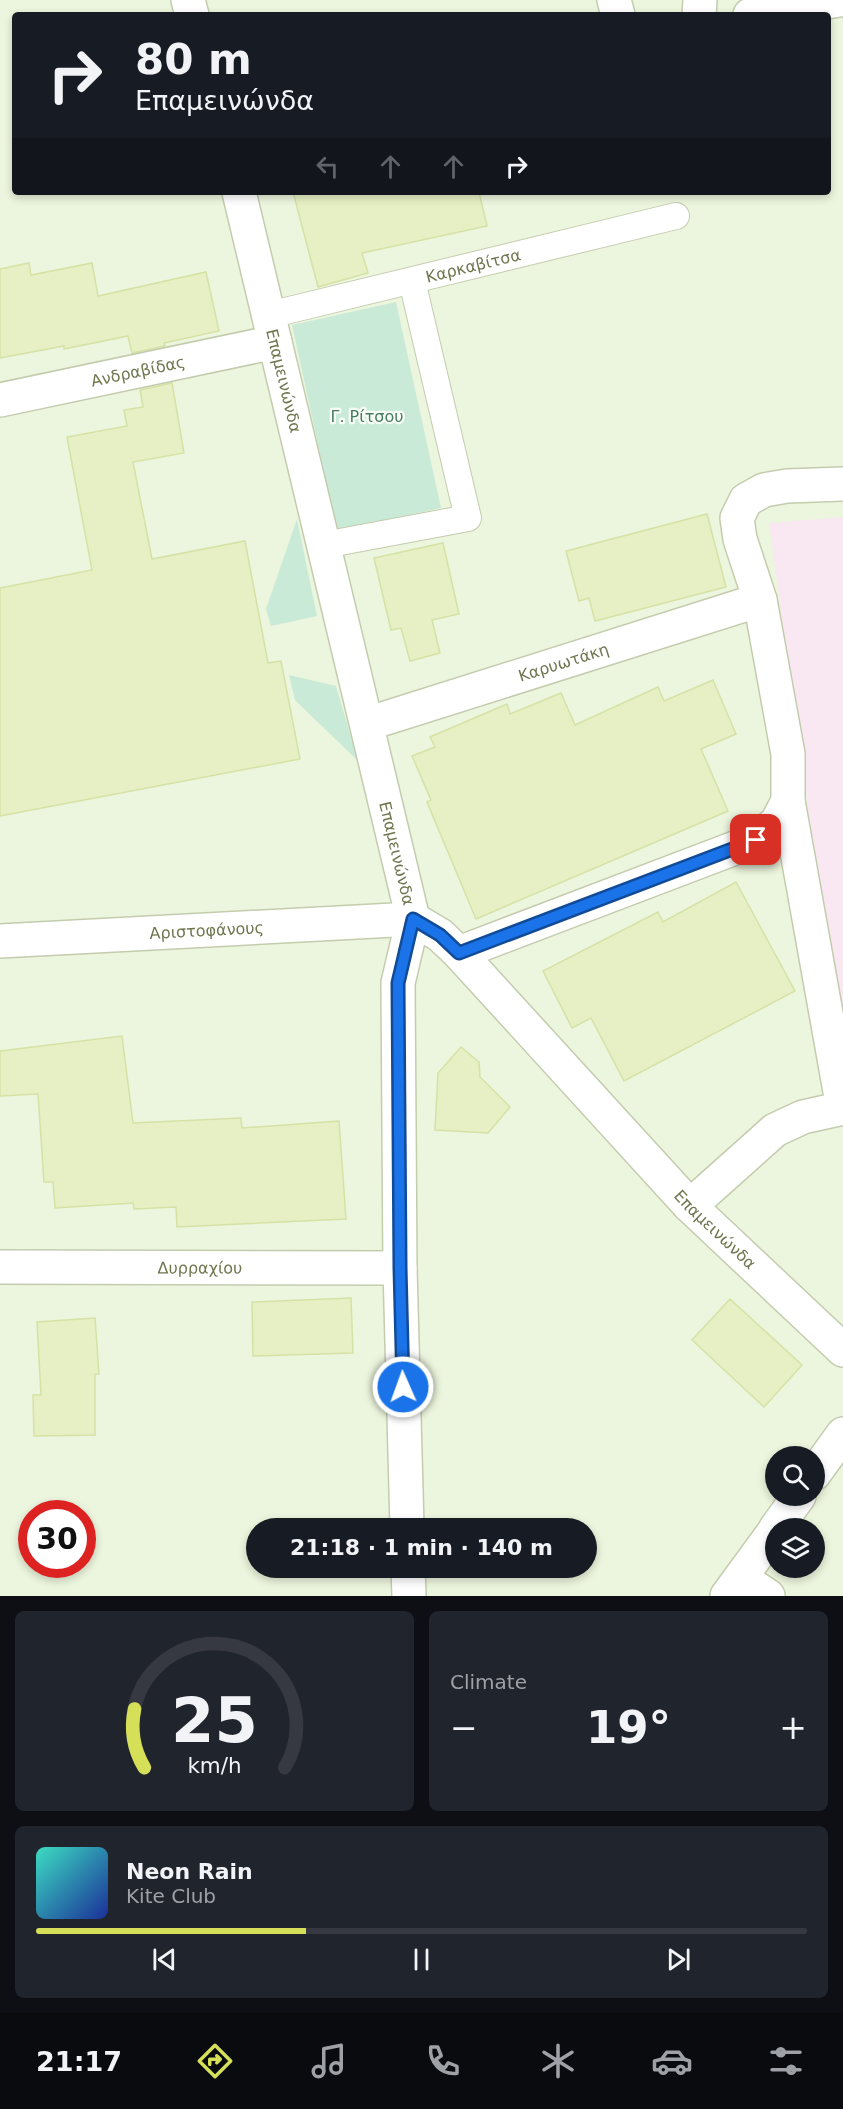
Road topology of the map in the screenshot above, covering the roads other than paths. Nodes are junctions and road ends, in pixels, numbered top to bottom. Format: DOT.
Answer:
graph roads {
  1 [pos="839,0"];
  2 [pos="768,12"];
  3 [pos="240,195"];
  4 [pos="676,216"];
  5 [pos="412,281"];
  6 [pos="272,328"];
  7 [pos="0,400"];
  8 [pos="843,484"];
  9 [pos="324,545"];
  10 [pos="760,600"];
  11 [pos="367,724"];
  12 [pos="788,801"];
  13 [pos="413,919"];
  14 [pos="0,941"];
  15 [pos="459,953"];
  16 [pos="843,1108"];
  17 [pos="690,1206"];
  18 [pos="0,1267"];
  19 [pos="400,1268"];
  20 [pos="843,1350"];
  21 [pos="843,1434"];
  22 [pos="825,1459"];
  23 [pos="407,1518"];
  24 [pos="765,1544"];
  25 [pos="408,1578"];
  26 [pos="734,1587"];
  27 [pos="409,1596"];
  28 [pos="768,1596"];
  1 -- 2 [label="street"];
  3 -- 6 [label="street, Επαμεινώνδα"];
  4 -- 5 [label="street, Καρκαβίτσα"];
  5 -- 6 [label="street, Καρκαβίτσα"];
  5 -- 9 [label="street"];
  6 -- 7 [label="street, Ανδραβίδας"];
  6 -- 9 [label="street, Επαμεινώνδα"];
  8 -- 10 [label="street"];
  9 -- 11 [label="street, Επαμεινώνδα"];
  10 -- 11 [label="street, Καρυωτάκη"];
  10 -- 12 [label="street"];
  11 -- 13 [label="street, Επαμεινώνδα"];
  12 -- 15 [label="street"];
  12 -- 16 [label="street"];
  13 -- 14 [label="street, Αριστοφάνους"];
  13 -- 15 [label="street, Επαμεινώνδα"];
  13 -- 19 [label="street"];
  15 -- 17 [label="street, Επαμεινώνδα"];
  16 -- 17 [label="street"];
  17 -- 20 [label="street, Επαμεινώνδα"];
  18 -- 19 [label="street, Δυρραχίου"];
  19 -- 23 [label="street"];
  21 -- 22 [label="street"];
  24 -- 26 [label="street"];
  25 -- 27 [label="street"];
  26 -- 28 [label="street"];
}
